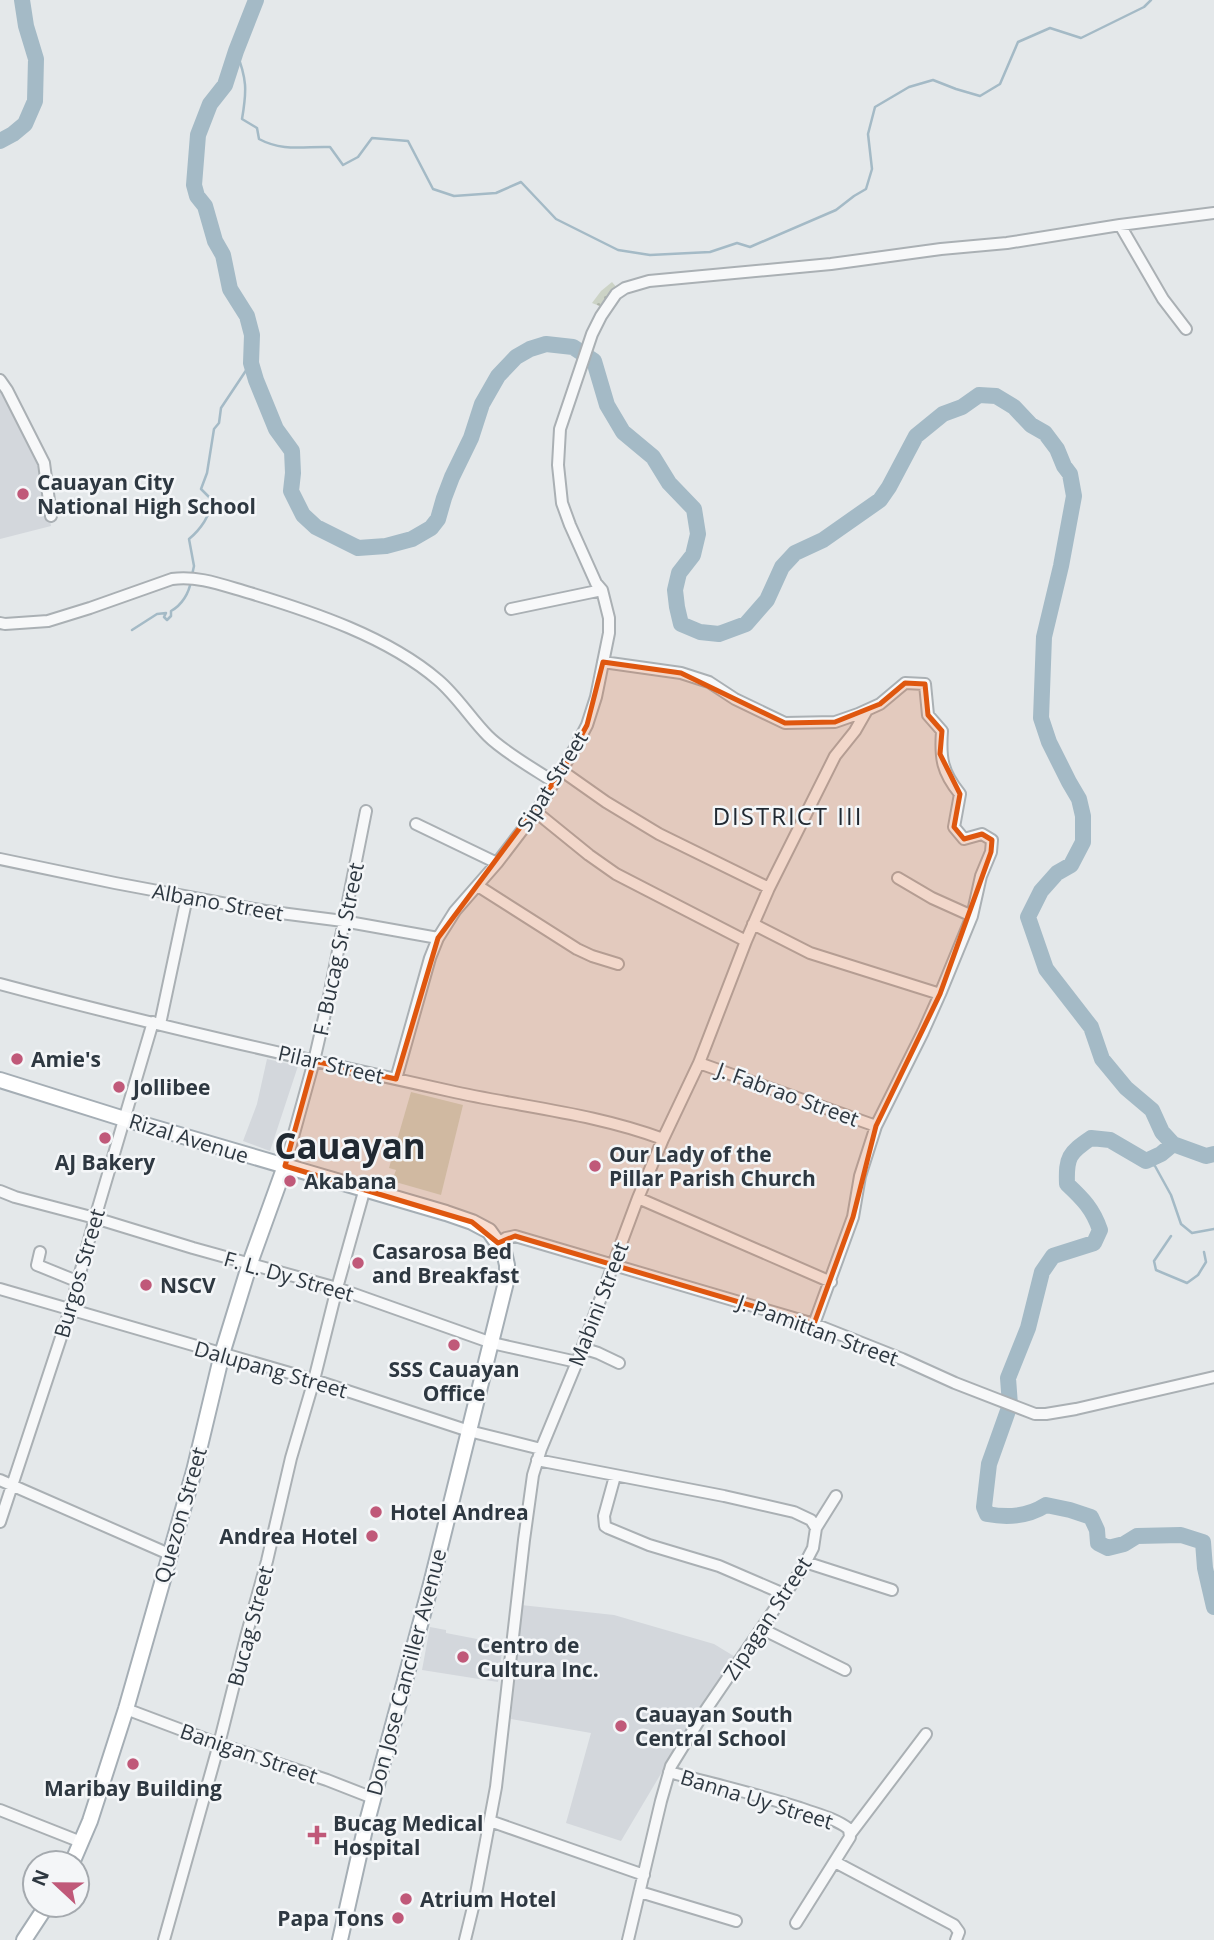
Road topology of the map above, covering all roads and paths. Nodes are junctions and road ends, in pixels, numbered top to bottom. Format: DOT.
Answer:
graph roads {
  1 [pos="1214,213"];
  2 [pos="1119,225"];
  3 [pos="1186,329"];
  4 [pos="0,380"];
  5 [pos="51,516"];
  6 [pos="602,590"];
  7 [pos="511,609"];
  8 [pos="0,623"];
  9 [pos="603,662"];
  10 [pos="867,710"];
  11 [pos="562,771"];
  12 [pos="554,782"];
  13 [pos="366,811"];
  14 [pos="536,812"];
  15 [pos="416,824"];
  16 [pos="0,859"];
  17 [pos="497,863"];
  18 [pos="898,878"];
  19 [pos="478,886"];
  20 [pos="769,888"];
  21 [pos="187,897"];
  22 [pos="972,916"];
  23 [pos="344,921"];
  24 [pos="753,924"];
  25 [pos="438,938"];
  26 [pos="746,941"];
  27 [pos="618,964"];
  28 [pos="0,984"];
  29 [pos="940,995"];
  30 [pos="156,1023"];
  31 [pos="314,1061"];
  32 [pos="699,1063"];
  33 [pos="396,1079"];
  34 [pos="0,1080"];
  35 [pos="125,1118"];
  36 [pos="876,1126"];
  37 [pos="663,1139"];
  38 [pos="285,1166"];
  39 [pos="365,1188"];
  40 [pos="0,1191"];
  41 [pos="638,1198"];
  42 [pos="95,1218"];
  43 [pos="498,1243"];
  44 [pos="40,1252"];
  45 [pos="250,1263"];
  46 [pos="614,1264"];
  47 [pos="79,1282"];
  48 [pos="831,1282"];
  49 [pos="337,1288"];
  50 [pos="0,1289"];
  51 [pos="70,1310"];
  52 [pos="814,1324"];
  53 [pos="492,1343"];
  54 [pos="582,1348"];
  55 [pos="222,1354"];
  56 [pos="577,1362"];
  57 [pos="619,1363"];
  58 [pos="1214,1377"];
  59 [pos="314,1380"];
  60 [pos="469,1431"];
  61 [pos="539,1454"];
  62 [pos="615,1476"];
  63 [pos="0,1479"];
  64 [pos="12,1484"];
  65 [pos="836,1496"];
  66 [pos="0,1522"];
  67 [pos="816,1528"];
  68 [pos="169,1554"];
  69 [pos="805,1562"];
  70 [pos="892,1590"];
  71 [pos="784,1594"];
  72 [pos="762,1629"];
  73 [pos="845,1670"];
  74 [pos="126,1709"];
  75 [pos="926,1734"];
  76 [pos="219,1745"];
  77 [pos="669,1772"];
  78 [pos="373,1798"];
  79 [pos="0,1810"];
  80 [pos="490,1821"];
  81 [pos="851,1833"];
  82 [pos="81,1842"];
  83 [pos="78,1849"];
  84 [pos="835,1861"];
  85 [pos="644,1875"];
  86 [pos="640,1892"];
  87 [pos="38,1919"];
  88 [pos="736,1921"];
  89 [pos="796,1923"];
  90 [pos="24,1940"];
  91 [pos="164,1940"];
  92 [pos="340,1940"];
  93 [pos="464,1940"];
  94 [pos="628,1940"];
  95 [pos="956,1940"];
  1 -- 2 [label="street, Sipat Street"];
  2 -- 3 [label="street"];
  2 -- 6 [label="street, Sipat Street"];
  4 -- 5 [label="street"];
  6 -- 7 [label="street"];
  6 -- 9 [label="street, Sipat Street"];
  8 -- 12 [label="street"];
  9 -- 10 [label="street"];
  9 -- 11 [label="street, Sipat Street"];
  10 -- 20 [label="street, Mabini Street"];
  10 -- 22 [label="street"];
  11 -- 12 [label="street, Sipat Street"];
  11 -- 20 [label="street"];
  12 -- 14 [label="street, Sipat Street"];
  13 -- 23 [label="street, F. Bucag Sr. Street"];
  14 -- 17 [label="street, Sipat Street"];
  14 -- 26 [label="street"];
  15 -- 17 [label="street"];
  16 -- 21 [label="street, Albano Street"];
  17 -- 19 [label="street, Sipat Street"];
  18 -- 22 [label="street"];
  19 -- 25 [label="street, Sipat Street"];
  19 -- 27 [label="street"];
  20 -- 24 [label="street, Mabini Street"];
  21 -- 23 [label="street, Albano Street"];
  21 -- 30 [label="street, Burgos Street"];
  22 -- 29 [label="street"];
  23 -- 25 [label="street, Albano Street"];
  23 -- 31 [label="street, F. Bucag Sr. Street"];
  24 -- 26 [label="street, Mabini Street"];
  24 -- 29 [label="street"];
  25 -- 33 [label="street, Sipat Street"];
  26 -- 32 [label="street, Mabini Street"];
  28 -- 30 [label="street, Pilar Street"];
  29 -- 36 [label="street"];
  30 -- 31 [label="street, Pilar Street"];
  30 -- 35 [label="street, Burgos Street"];
  31 -- 33 [label="street, Pilar Street"];
  31 -- 38 [label="street, F. Bucag Sr. Street"];
  32 -- 36 [label="street, J. Fabrao Street"];
  32 -- 37 [label="street, Mabini Street"];
  33 -- 37 [label="street, Pilar Street"];
  34 -- 35 [label="main road, Rizal Avenue"];
  35 -- 38 [label="main road, Rizal Avenue"];
  35 -- 42 [label="street, Burgos Street"];
  36 -- 48 [label="street"];
  37 -- 41 [label="street, Mabini Street"];
  38 -- 39 [label="main road, Rizal Avenue"];
  38 -- 45 [label="main road, Quezon Street"];
  39 -- 43 [label="main road, Rizal Avenue"];
  39 -- 49 [label="street, Bucag Street"];
  40 -- 42 [label="street, F. L. Dy Street"];
  41 -- 46 [label="street, Mabini Street"];
  41 -- 48 [label="street"];
  42 -- 45 [label="street, F. L. Dy Street"];
  42 -- 47 [label="street, Burgos Street"];
  43 -- 46 [label="street"];
  43 -- 53 [label="main road, Don Jose Canciller Avenue"];
  44 -- 47 [label="street"];
  45 -- 49 [label="street, F. L. Dy Street"];
  45 -- 55 [label="main road, Quezon Street"];
  46 -- 52 [label="street, J. Pamittan Street"];
  46 -- 54 [label="street, Mabini Street"];
  47 -- 51 [label="street, Burgos Street"];
  48 -- 52 [label="street"];
  49 -- 53 [label="street, F. L. Dy Street"];
  49 -- 59 [label="street, Bucag Street"];
  50 -- 51 [label="street, Dalupang Street"];
  51 -- 55 [label="street, Dalupang Street"];
  51 -- 64 [label="street, Burgos Street"];
  52 -- 58 [label="street, J. Pamittan Street"];
  53 -- 56 [label="street, F. L. Dy Street"];
  53 -- 60 [label="main road, Don Jose Canciller Avenue"];
  54 -- 56 [label="street, Mabini Street"];
  54 -- 57 [label="street"];
  55 -- 59 [label="street, Dalupang Street"];
  55 -- 68 [label="main road, Quezon Street"];
  56 -- 61 [label="street, Mabini Street"];
  59 -- 60 [label="street, Dalupang Street"];
  59 -- 76 [label="street, Bucag Street"];
  60 -- 61 [label="street, Dalupang Street"];
  60 -- 78 [label="main road, Don Jose Canciller Avenue"];
  61 -- 62 [label="street, Dalupang Street"];
  61 -- 80 [label="street, Mabini Street"];
  62 -- 67 [label="street, Dalupang Street"];
  62 -- 71 [label="street"];
  63 -- 64 [label="street"];
  64 -- 66 [label="street, Burgos Street"];
  64 -- 68 [label="street"];
  65 -- 67 [label="street, Zipagan Street"];
  67 -- 69 [label="street, Zipagan Street"];
  68 -- 74 [label="main road, Quezon Street"];
  69 -- 70 [label="street"];
  69 -- 71 [label="street, Zipagan Street"];
  71 -- 72 [label="street, Zipagan Street"];
  72 -- 73 [label="street"];
  72 -- 77 [label="street, Zipagan Street"];
  74 -- 76 [label="street, Banigan Street"];
  74 -- 82 [label="main road, Quezon Street"];
  75 -- 81 [label="street"];
  76 -- 78 [label="street, Banigan Street"];
  76 -- 91 [label="street, Bucag Street"];
  77 -- 81 [label="street, Banna Uy Street"];
  77 -- 85 [label="street, Zipagan Street"];
  78 -- 92 [label="main road, Don Jose Canciller Avenue"];
  79 -- 82 [label="street"];
  80 -- 85 [label="street"];
  80 -- 93 [label="street, Mabini Street"];
  81 -- 84 [label="street, Banna Uy Street"];
  82 -- 83 [label="main road, Quezon Street"];
  84 -- 89 [label="street, Banna Uy Street"];
  84 -- 95 [label="street"];
  85 -- 86 [label="street, Zipagan Street"];
  86 -- 88 [label="street"];
  86 -- 94 [label="street, Zipagan Street"];
  87 -- 90 [label="main road"];
}
